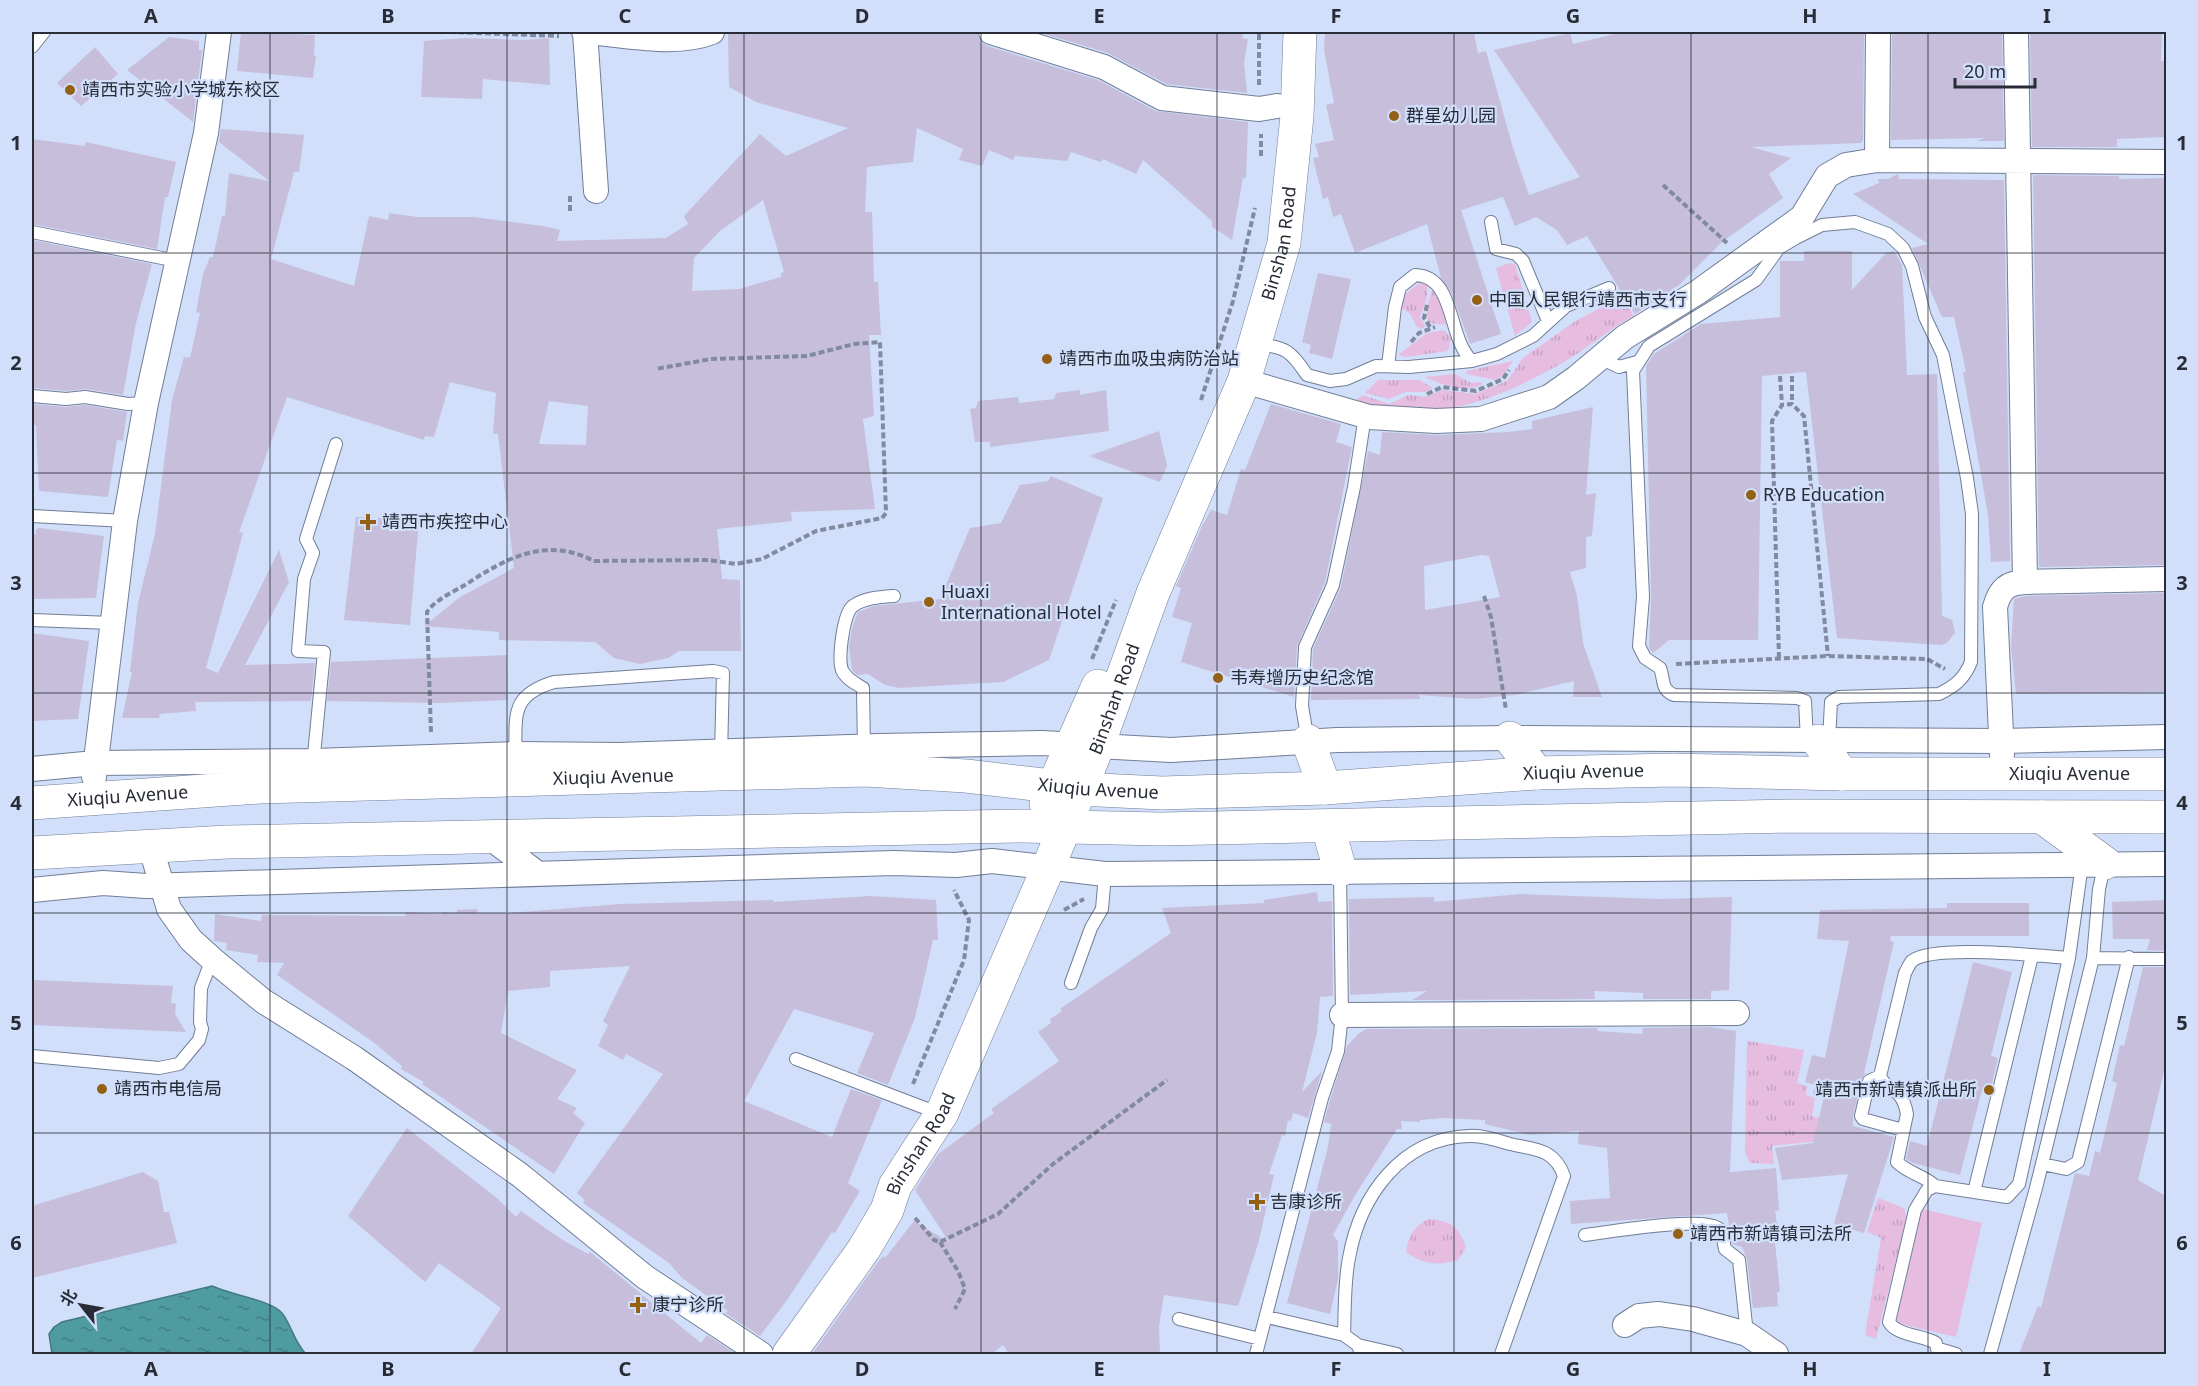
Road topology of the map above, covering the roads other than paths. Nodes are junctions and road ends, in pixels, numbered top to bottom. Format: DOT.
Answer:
graph roads {
  1 [pos="44,32"];
  2 [pos="219,32"];
  3 [pos="227,32"];
  4 [pos="712,32"];
  5 [pos="992,32"];
  6 [pos="1280,32"];
  7 [pos="1300,32"];
  8 [pos="1878,32"];
  9 [pos="2016,32"];
  10 [pos="579,34"];
  11 [pos="32,47"];
  12 [pos="1268,108"];
  13 [pos="1876,160"];
  14 [pos="2166,162"];
  15 [pos="2016,163"];
  16 [pos="596,191"];
  17 [pos="1491,222"];
  18 [pos="32,232"];
  19 [pos="177,261"];
  20 [pos="1609,288"];
  21 [pos="1548,321"];
  22 [pos="1255,344"];
  23 [pos="1599,358"];
  24 [pos="1472,361"];
  25 [pos="1636,362"];
  26 [pos="1388,363"];
  27 [pos="1244,381"];
  28 [pos="32,396"];
  29 [pos="146,403"];
  30 [pos="1365,416"];
  31 [pos="336,444"];
  32 [pos="32,516"];
  33 [pos="125,520"];
  34 [pos="2166,579"];
  35 [pos="2025,582"];
  36 [pos="894,596"];
  37 [pos="32,620"];
  38 [pos="112,623"];
  39 [pos="1508,728"];
  40 [pos="2166,737"];
  41 [pos="1308,741"];
  42 [pos="1818,741"];
  43 [pos="1084,746"];
  44 [pos="440,756"];
  45 [pos="2002,757"];
  46 [pos="865,759"];
  47 [pos="101,763"];
  48 [pos="722,763"];
  49 [pos="32,769"];
  50 [pos="505,772"];
  51 [pos="313,773"];
  52 [pos="1537,773"];
  53 [pos="1842,774"];
  54 [pos="2166,774"];
  55 [pos="1066,787"];
  56 [pos="1325,788"];
  57 [pos="100,799"];
  58 [pos="32,803"];
  59 [pos="2042,817"];
  60 [pos="2166,817"];
  61 [pos="1051,827"];
  62 [pos="1328,827"];
  63 [pos="489,837"];
  64 [pos="150,845"];
  65 [pos="35,853"];
  66 [pos="2094,864"];
  67 [pos="2166,864"];
  68 [pos="1036,867"];
  69 [pos="1340,870"];
  70 [pos="537,873"];
  71 [pos="1105,874"];
  72 [pos="103,883"];
  73 [pos="164,885"];
  74 [pos="32,890"];
  75 [pos="2032,956"];
  76 [pos="2129,957"];
  77 [pos="212,958"];
  78 [pos="2069,958"];
  79 [pos="2093,958"];
  80 [pos="2166,960"];
  81 [pos="1071,983"];
  82 [pos="1737,1013"];
  83 [pos="1342,1015"];
  84 [pos="32,1056"];
  85 [pos="796,1059"];
  86 [pos="1880,1076"];
  87 [pos="915,1105"];
  88 [pos="1903,1130"];
  89 [pos="2042,1164"];
  90 [pos="2019,1185"];
  91 [pos="1935,1186"];
  92 [pos="2036,1188"];
  93 [pos="1974,1192"];
  94 [pos="1585,1235"];
  95 [pos="1267,1317"];
  96 [pos="1179,1319"];
  97 [pos="1625,1325"];
  98 [pos="1747,1334"];
  99 [pos="1344,1335"];
  100 [pos="1260,1339"];
  101 [pos="1360,1350"];
  102 [pos="1939,1352"];
  103 [pos="760,1354"];
  104 [pos="781,1354"];
  105 [pos="789,1354"];
  106 [pos="1257,1354"];
  107 [pos="1397,1354"];
  108 [pos="1501,1354"];
  109 [pos="1776,1354"];
  110 [pos="1956,1354"];
  111 [pos="1990,1354"];
  1 -- 11 [label="lane"];
  2 -- 19 [label="street"];
  3 -- 47 [label="street"];
  4 -- 10 [label="street"];
  5 -- 12 [label="street"];
  6 -- 12 [label="main road, Binshan Road"];
  7 -- 22 [label="main road, Binshan Road"];
  8 -- 13 [label="street"];
  9 -- 15 [label="street"];
  10 -- 16 [label="street"];
  12 -- 43 [label="main road, Binshan Road"];
  13 -- 15 [label="street"];
  13 -- 23 [label="street"];
  14 -- 15 [label="street"];
  15 -- 35 [label="street"];
  17 -- 21 [label="lane"];
  18 -- 19 [label="lane"];
  19 -- 29 [label="street"];
  20 -- 21 [label="lane"];
  21 -- 24 [label="lane"];
  22 -- 26 [label="lane"];
  22 -- 27 [label="main road, Binshan Road"];
  23 -- 25 [label="lane"];
  23 -- 30 [label="street"];
  24 -- 26 [label="lane"];
  24 -- 26 [label="lane"];
  25 -- 42 [label="lane"];
  25 -- 42 [label="lane"];
  27 -- 30 [label="street"];
  27 -- 43 [label="main road, Binshan Road"];
  28 -- 29 [label="lane"];
  29 -- 33 [label="street"];
  30 -- 41 [label="lane"];
  31 -- 51 [label="lane"];
  32 -- 33 [label="lane"];
  33 -- 38 [label="street"];
  34 -- 35 [label="street"];
  35 -- 45 [label="street"];
  36 -- 46 [label="lane"];
  37 -- 38 [label="lane"];
  38 -- 47 [label="street"];
  39 -- 41 [label="street"];
  39 -- 42 [label="street"];
  39 -- 52 [label="main road"];
  40 -- 45 [label="street"];
  41 -- 43 [label="street"];
  41 -- 56 [label="main road"];
  42 -- 45 [label="street"];
  42 -- 53 [label="main road"];
  43 -- 46 [label="street"];
  43 -- 55 [label="main road, Binshan Road"];
  44 -- 50 [label="street"];
  44 -- 50 [label="street"];
  44 -- 51 [label="street"];
  45 -- 53 [label="main road, Xiuqiu Avenue"];
  45 -- 54 [label="main road, Xiuqiu Avenue"];
  46 -- 48 [label="main road, Xiuqiu Avenue"];
  46 -- 55 [label="main road, Xiuqiu Avenue"];
  47 -- 49 [label="street"];
  47 -- 51 [label="street"];
  47 -- 57 [label="street"];
  48 -- 50 [label="main road, Xiuqiu Avenue"];
  48 -- 50 [label="lane"];
  50 -- 51 [label="main road, Xiuqiu Avenue"];
  51 -- 57 [label="main road, Xiuqiu Avenue"];
  52 -- 53 [label="main road, Xiuqiu Avenue"];
  52 -- 56 [label="main road, Xiuqiu Avenue"];
  55 -- 56 [label="main road, Xiuqiu Avenue"];
  55 -- 61 [label="main road, Binshan Road"];
  57 -- 58 [label="main road, Xiuqiu Avenue"];
  59 -- 60 [label="main road, Xiuqiu Avenue"];
  59 -- 62 [label="main road, Xiuqiu Avenue"];
  59 -- 66 [label="main road"];
  61 -- 62 [label="main road, Xiuqiu Avenue"];
  61 -- 63 [label="main road, Xiuqiu Avenue"];
  61 -- 68 [label="main road, Binshan Road"];
  62 -- 69 [label="main road"];
  63 -- 64 [label="main road, Xiuqiu Avenue"];
  63 -- 70 [label="street"];
  64 -- 65 [label="main road, Xiuqiu Avenue"];
  64 -- 73 [label="street"];
  65 -- 72 [label="street"];
  66 -- 67 [label="street"];
  66 -- 69 [label="street"];
  66 -- 78 [label="lane"];
  66 -- 79 [label="lane"];
  68 -- 70 [label="street"];
  68 -- 71 [label="street"];
  68 -- 87 [label="main road, Binshan Road"];
  68 -- 105 [label="main road, Binshan Road"];
  69 -- 71 [label="street"];
  69 -- 83 [label="lane"];
  70 -- 73 [label="street"];
  71 -- 81 [label="lane"];
  72 -- 73 [label="street"];
  72 -- 74 [label="street"];
  73 -- 77 [label="street"];
  75 -- 78 [label="lane"];
  75 -- 86 [label="lane"];
  75 -- 93 [label="lane"];
  76 -- 79 [label="lane"];
  76 -- 80 [label="lane"];
  76 -- 89 [label="lane"];
  77 -- 84 [label="lane"];
  77 -- 103 [label="street"];
  78 -- 90 [label="lane"];
  79 -- 89 [label="lane"];
  82 -- 83 [label="street"];
  83 -- 95 [label="lane"];
  85 -- 87 [label="lane"];
  86 -- 88 [label="lane"];
  86 -- 88 [label="lane"];
  87 -- 104 [label="main road, Binshan Road"];
  88 -- 91 [label="lane"];
  89 -- 92 [label="lane"];
  90 -- 92 [label="lane"];
  90 -- 93 [label="lane"];
  91 -- 93 [label="lane"];
  91 -- 102 [label="lane"];
  92 -- 111 [label="lane"];
  94 -- 98 [label="lane"];
  95 -- 99 [label="lane"];
  95 -- 100 [label="lane"];
  96 -- 100 [label="lane"];
  97 -- 98 [label="street"];
  98 -- 109 [label="street"];
  99 -- 101 [label="lane"];
  99 -- 108 [label="lane"];
  100 -- 106 [label="lane"];
  101 -- 107 [label="lane"];
  102 -- 110 [label="lane"];
}
